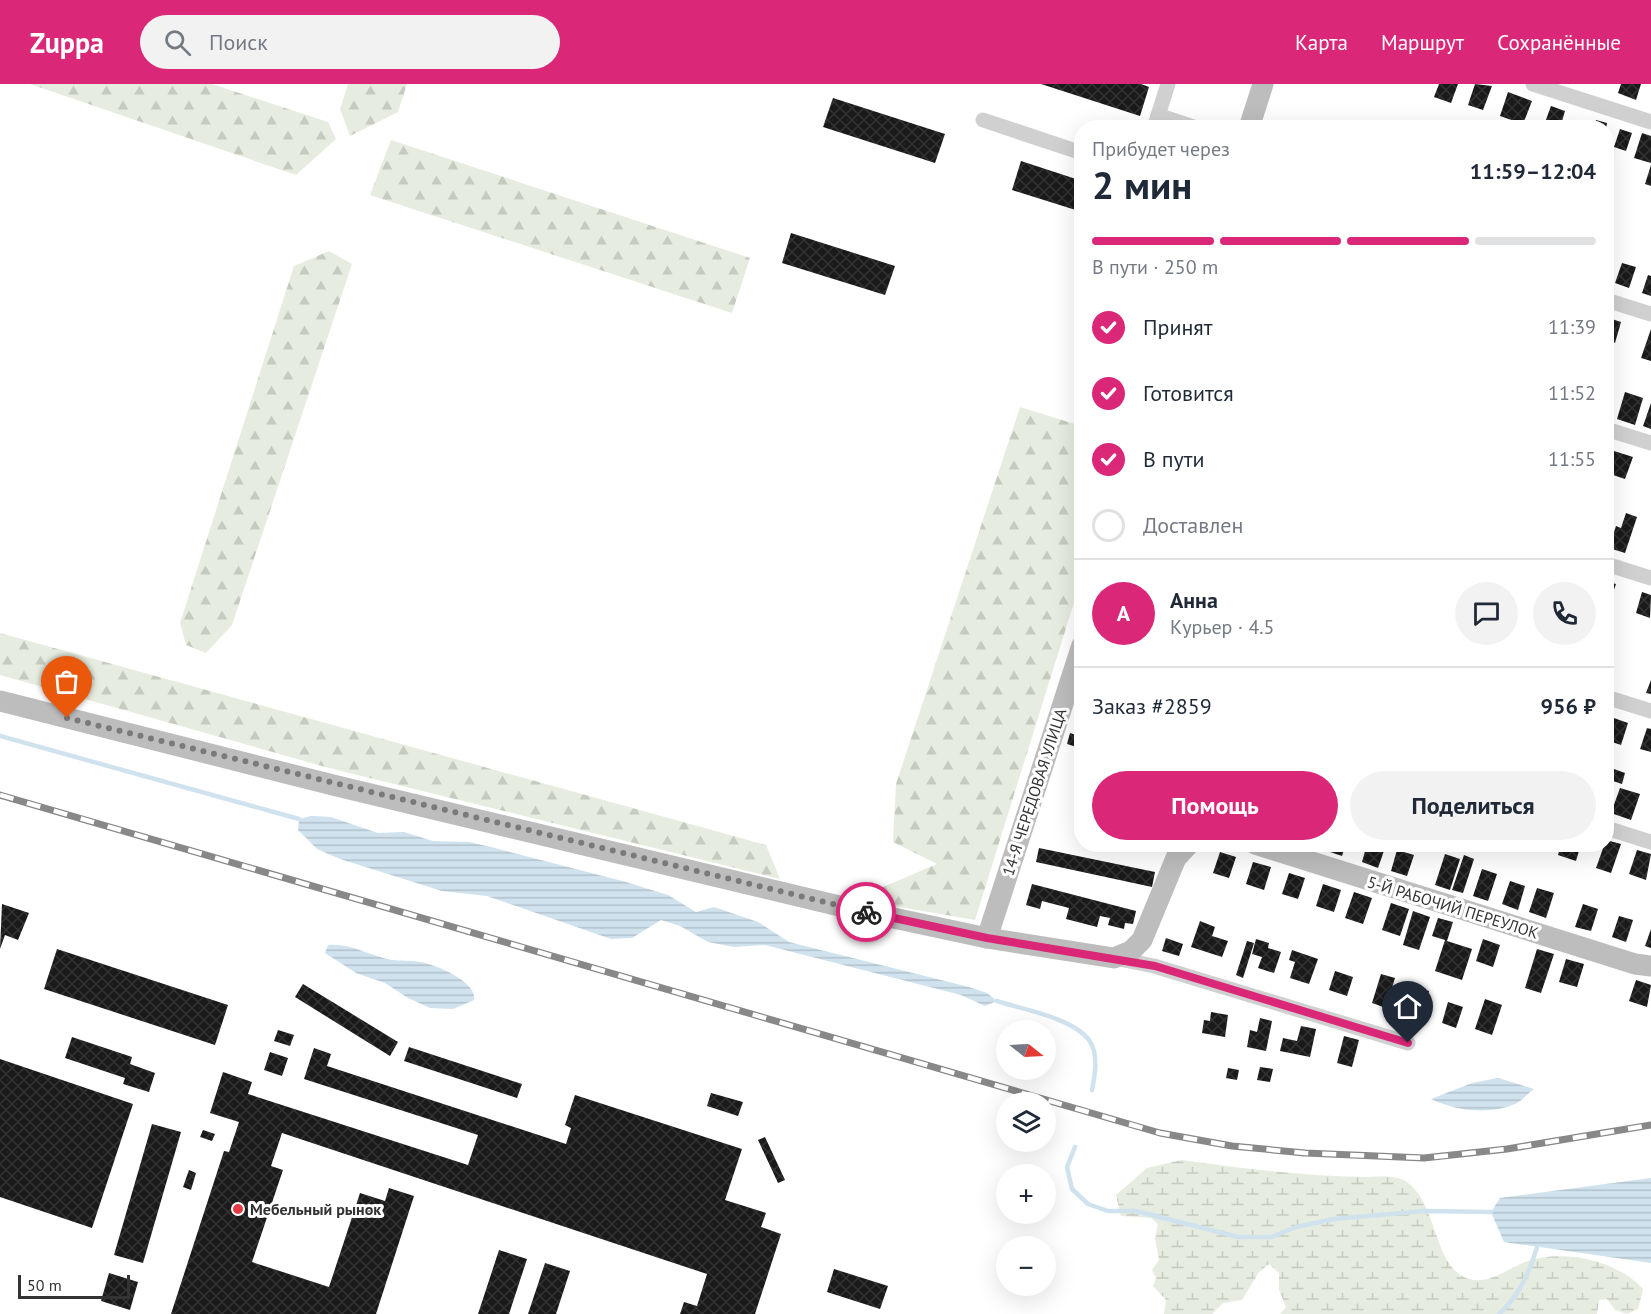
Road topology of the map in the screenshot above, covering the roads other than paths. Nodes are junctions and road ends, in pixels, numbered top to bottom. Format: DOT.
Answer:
graph roads {
  1 [pos="1168,84"];
  2 [pos="1263,84"];
  3 [pos="1533,84"];
  4 [pos="982,120"];
  5 [pos="1156,120"];
  6 [pos="1252,120"];
  7 [pos="1651,122"];
  8 [pos="1074,150"];
  9 [pos="1614,302"];
  10 [pos="1651,314"];
  11 [pos="1614,431"];
  12 [pos="1651,443"];
  13 [pos="1614,566"];
  14 [pos="1651,578"];
  15 [pos="1074,670"];
  16 [pos="1614,699"];
  17 [pos="0,701"];
  18 [pos="1651,711"];
  19 [pos="1614,830"];
  20 [pos="1651,842"];
  21 [pos="1179,852"];
  22 [pos="1281,852"];
  23 [pos="987,938"];
  24 [pos="1114,958"];
  25 [pos="1651,966"];
  26 [pos="1408,1043"];
  1 -- 5 [label="street"];
  2 -- 6 [label="main road"];
  3 -- 7 [label="street"];
  4 -- 8 [label="street"];
  9 -- 10 [label="street"];
  11 -- 12 [label="street"];
  13 -- 14 [label="street"];
  15 -- 23 [label="main road, 14-Я ЧЕРЕДОВАЯ УЛИЦА"];
  16 -- 18 [label="street"];
  17 -- 23 [label="main road"];
  19 -- 20 [label="street"];
  21 -- 24 [label="main road"];
  22 -- 25 [label="main road, 5-Й РАБОЧИЙ ПЕРЕУЛОК"];
  23 -- 24 [label="main road"];
  24 -- 26 [label="street"];
}
